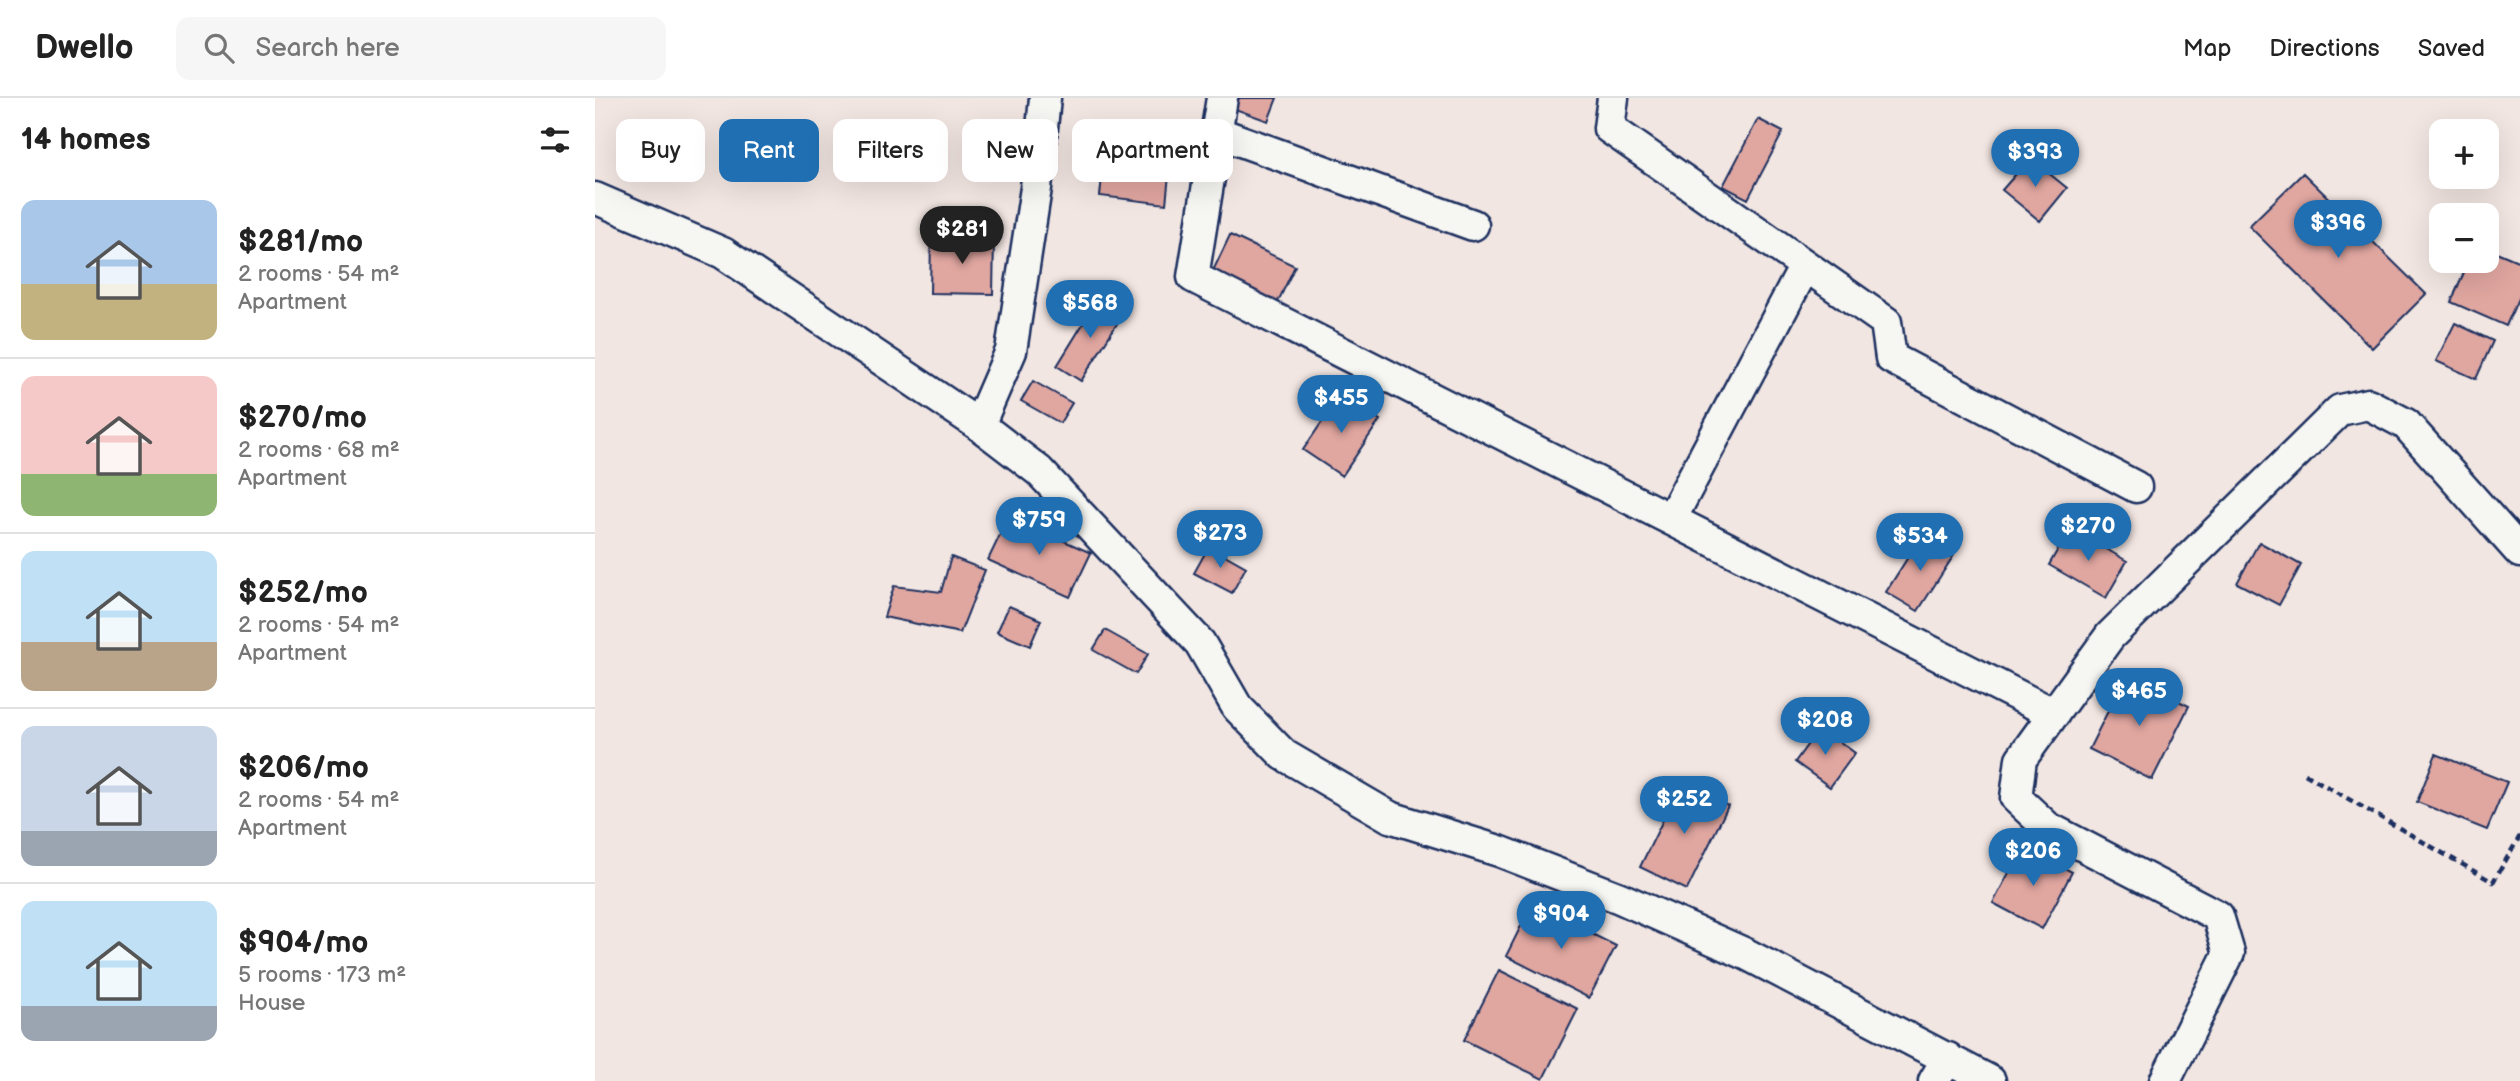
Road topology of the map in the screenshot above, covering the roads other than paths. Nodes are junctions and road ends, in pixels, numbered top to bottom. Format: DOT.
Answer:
graph roads {
  1 [pos="1045,98"];
  2 [pos="1222,98"];
  3 [pos="1613,98"];
  4 [pos="1218,119"];
  5 [pos="1233,138"];
  6 [pos="1208,182"];
  7 [pos="595,198"];
  8 [pos="1473,225"];
  9 [pos="1805,266"];
  10 [pos="979,425"];
  11 [pos="2136,487"];
  12 [pos="1671,519"];
  13 [pos="2520,552"];
  14 [pos="2054,714"];
  15 [pos="1941,1069"];
  16 [pos="1990,1081"];
  17 [pos="2165,1081"];
  1 -- 10 [label="street"];
  2 -- 4 [label="street"];
  3 -- 9 [label="street"];
  5 -- 8 [label="street"];
  6 -- 12 [label="street"];
  7 -- 10 [label="street"];
  9 -- 11 [label="street"];
  9 -- 12 [label="street"];
  10 -- 15 [label="street"];
  12 -- 14 [label="street"];
  13 -- 14 [label="street"];
  14 -- 17 [label="street"];
  15 -- 16 [label="street"];
}
